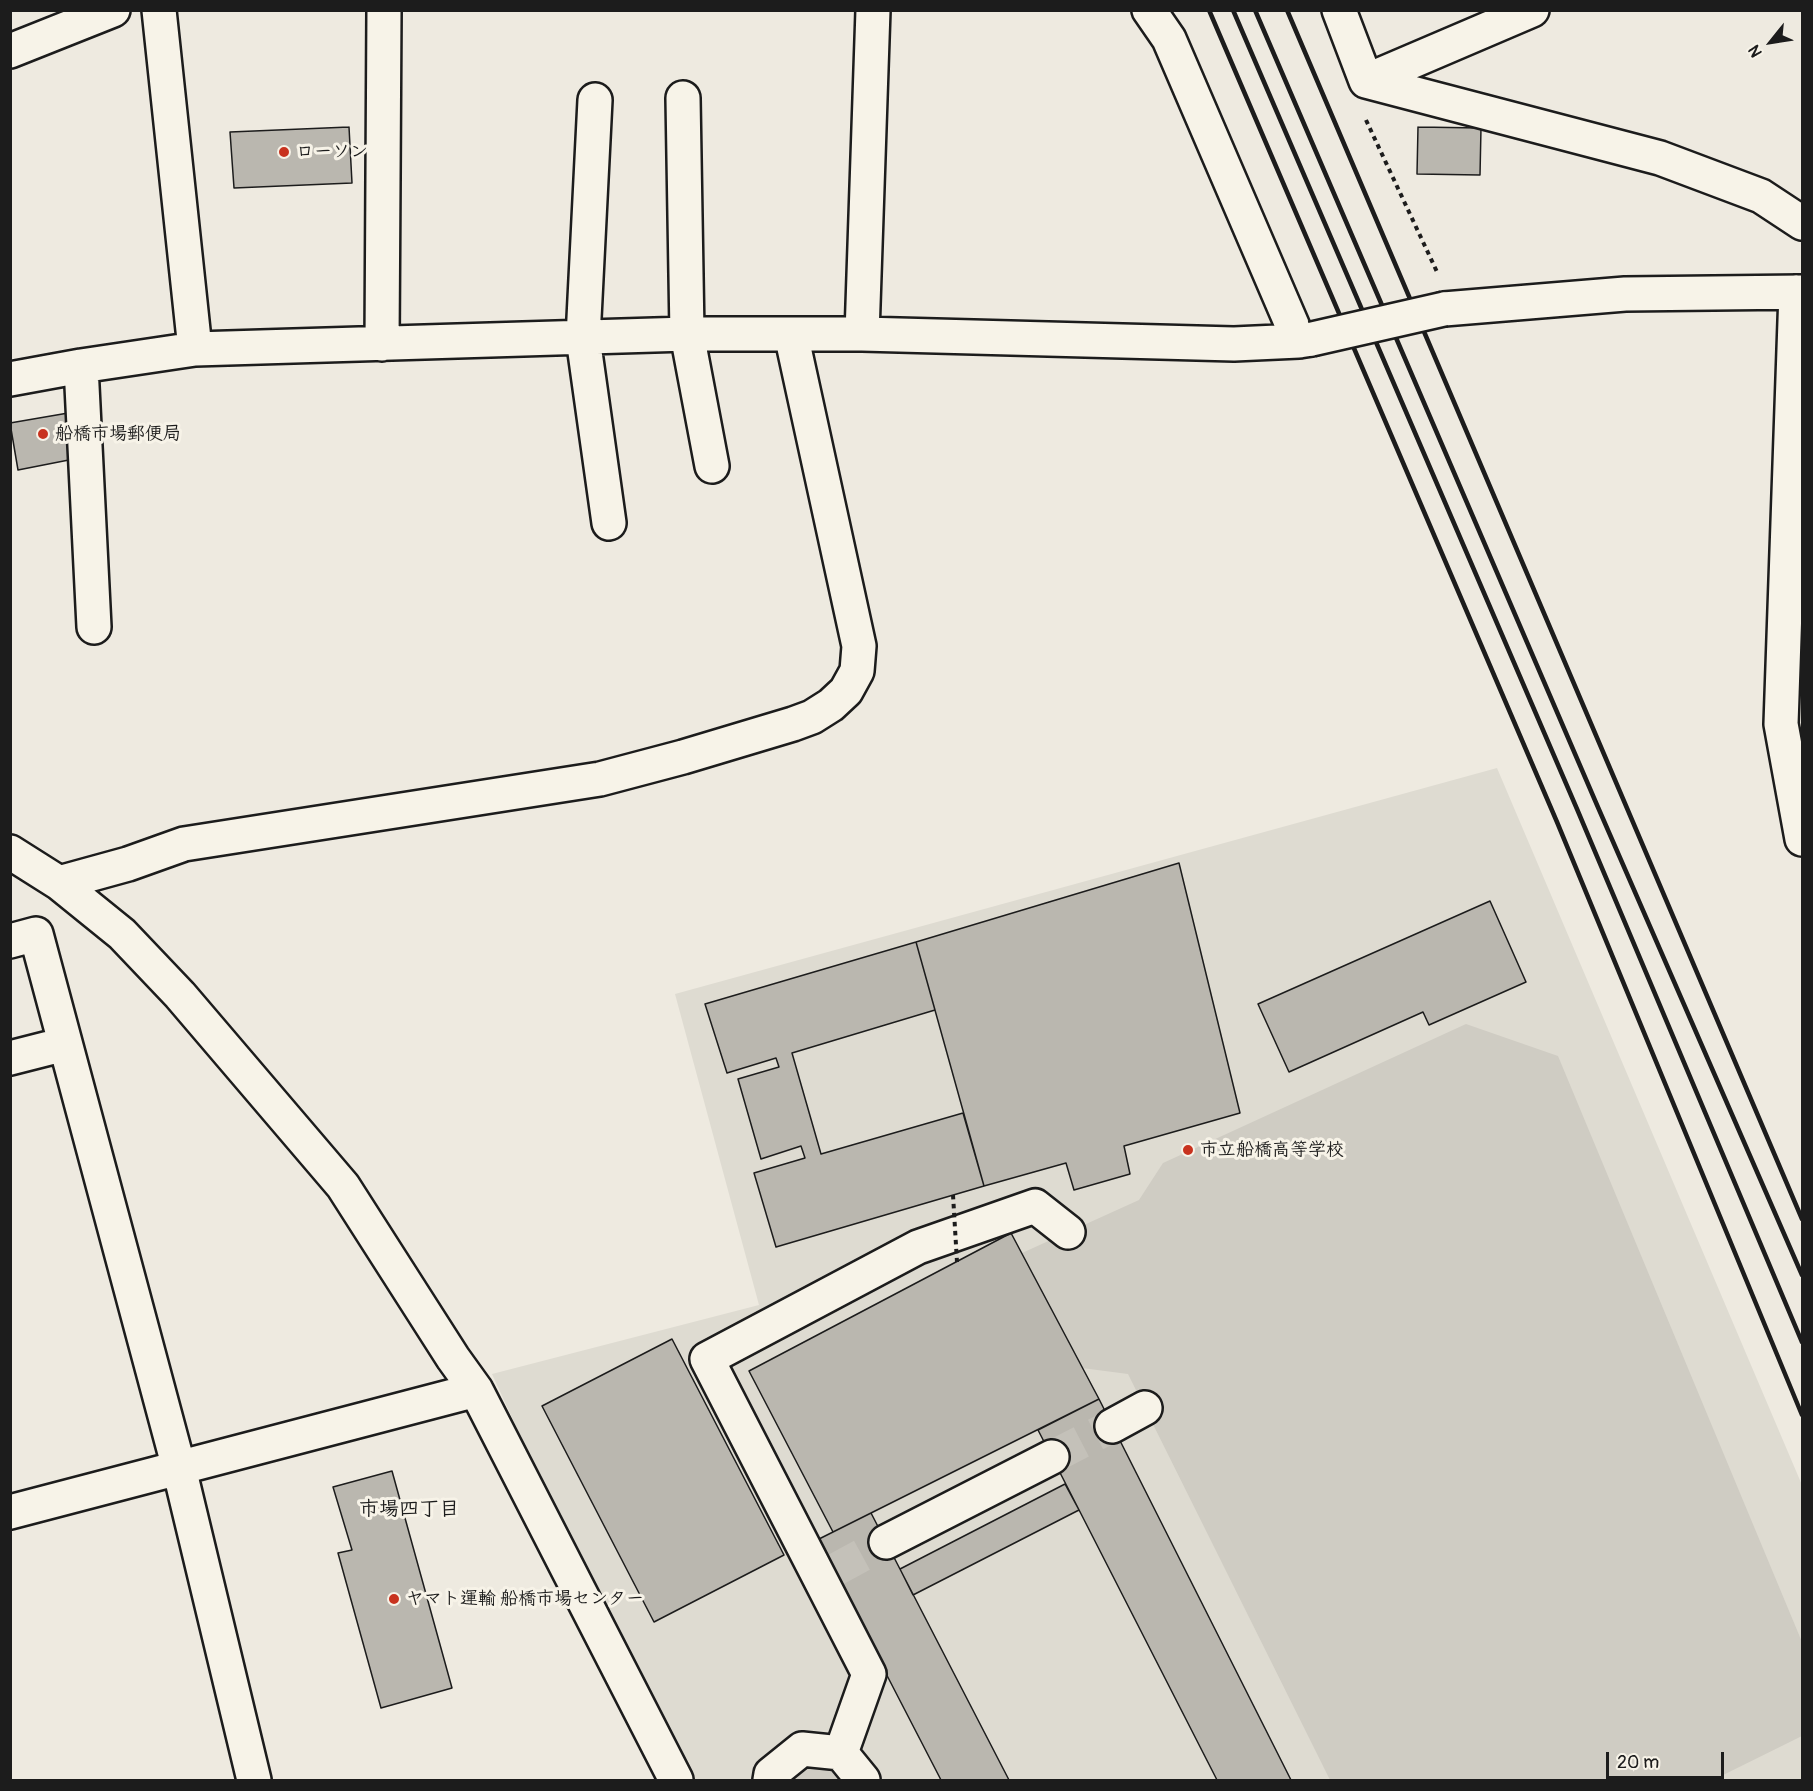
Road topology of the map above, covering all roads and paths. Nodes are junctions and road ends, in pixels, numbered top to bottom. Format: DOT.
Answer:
graph roads {
  1 [pos="113,10"];
  2 [pos="159,10"];
  3 [pos="384,10"];
  4 [pos="873,10"];
  5 [pos="1338,10"];
  6 [pos="1532,10"];
  7 [pos="1147,11"];
  8 [pos="10,51"];
  9 [pos="1366,81"];
  10 [pos="683,98"];
  11 [pos="595,100"];
  12 [pos="1803,223"];
  13 [pos="1799,292"];
  14 [pos="1449,308"];
  15 [pos="687,334"];
  16 [pos="791,334"];
  17 [pos="862,334"];
  18 [pos="583,338"];
  19 [pos="1305,340"];
  20 [pos="382,344"];
  21 [pos="195,349"];
  22 [pos="81,366"];
  23 [pos="10,379"];
  24 [pos="712,466"];
  25 [pos="609,523"];
  26 [pos="94,627"];
  27 [pos="1803,839"];
  28 [pos="10,852"];
  29 [pos="59,883"];
  30 [pos="23,938"];
  31 [pos="65,1044"];
  32 [pos="10,1058"];
  33 [pos="952,1196"];
  34 [pos="1068,1232"];
  35 [pos="957,1262"];
  36 [pos="476,1390"];
  37 [pos="1145,1408"];
  38 [pos="1112,1426"];
  39 [pos="1052,1457"];
  40 [pos="179,1467"];
  41 [pos="10,1512"];
  42 [pos="886,1542"];
  43 [pos="841,1753"];
  44 [pos="254,1780"];
  45 [pos="676,1780"];
  46 [pos="770,1780"];
  47 [pos="863,1780"];
  1 -- 8 [label="street"];
  2 -- 21 [label="street"];
  3 -- 20 [label="street"];
  4 -- 17 [label="street"];
  5 -- 9 [label="street"];
  6 -- 9 [label="street"];
  7 -- 19 [label="street"];
  9 -- 12 [label="street"];
  9 -- 14 [label="path"];
  10 -- 15 [label="street"];
  11 -- 18 [label="street"];
  13 -- 14 [label="street"];
  13 -- 27 [label="street"];
  14 -- 19 [label="street, bridge"];
  15 -- 16 [label="street"];
  15 -- 18 [label="street"];
  15 -- 24 [label="street"];
  16 -- 17 [label="street"];
  16 -- 29 [label="street"];
  17 -- 19 [label="street"];
  18 -- 20 [label="street"];
  18 -- 25 [label="street"];
  20 -- 21 [label="street"];
  21 -- 22 [label="street"];
  22 -- 23 [label="street"];
  22 -- 26 [label="street"];
  28 -- 29 [label="street"];
  29 -- 36 [label="street"];
  30 -- 31 [label="street"];
  31 -- 32 [label="street"];
  31 -- 40 [label="street"];
  33 -- 35 [label="path, bridge"];
  34 -- 43 [label="street"];
  36 -- 40 [label="street"];
  36 -- 45 [label="street"];
  37 -- 38 [label="street"];
  39 -- 42 [label="street"];
  40 -- 41 [label="street"];
  40 -- 44 [label="street"];
  43 -- 46 [label="street"];
  43 -- 47 [label="street"];
}
